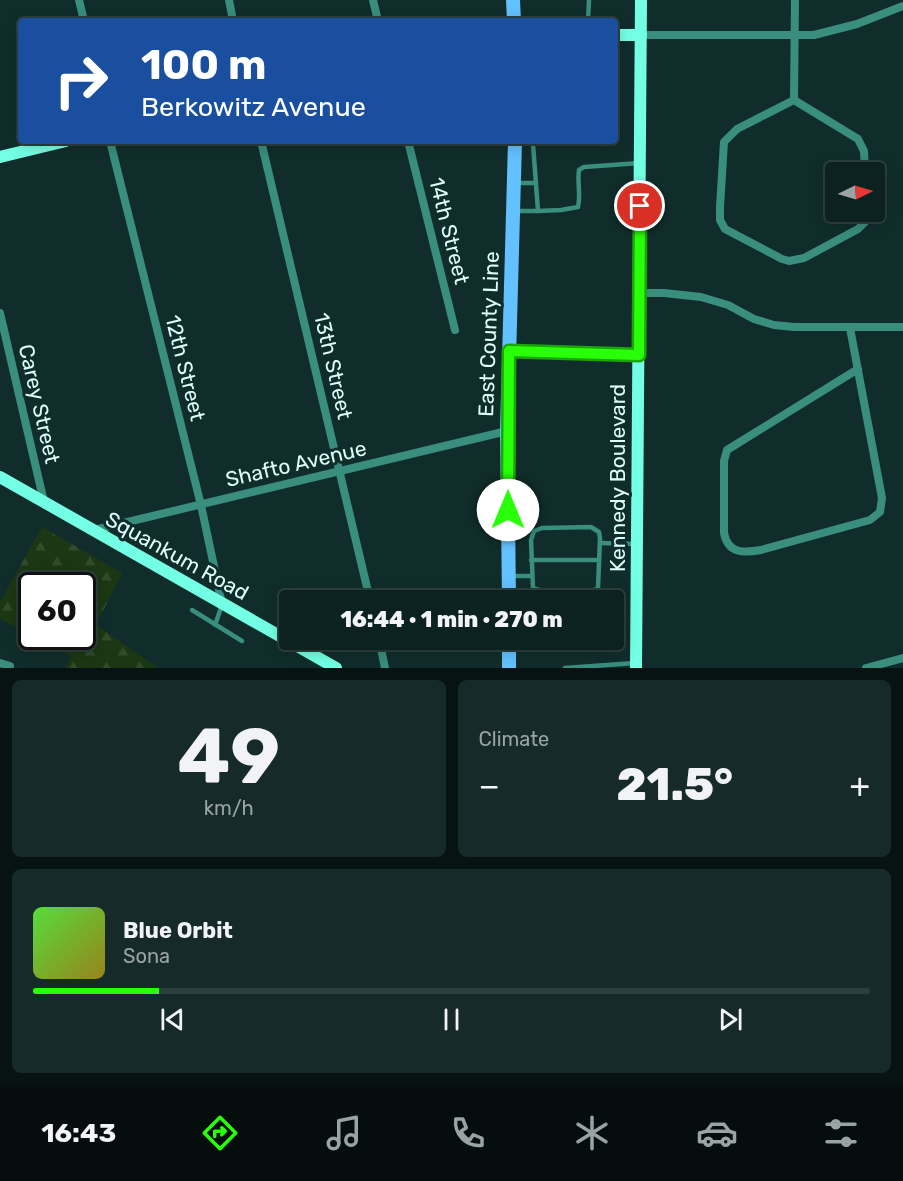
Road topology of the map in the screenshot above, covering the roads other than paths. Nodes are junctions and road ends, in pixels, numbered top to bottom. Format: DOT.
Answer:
graph roads {
  1 [pos="79,0"];
  2 [pos="229,0"];
  3 [pos="373,0"];
  4 [pos="513,0"];
  5 [pos="588,0"];
  6 [pos="641,0"];
  7 [pos="795,0"];
  8 [pos="902,8"];
  9 [pos="83,18"];
  10 [pos="232,18"];
  11 [pos="377,18"];
  12 [pos="514,18"];
  13 [pos="588,18"];
  14 [pos="618,35"];
  15 [pos="641,35"];
  16 [pos="796,35"];
  17 [pos="794,100"];
  18 [pos="54,144"];
  19 [pos="111,144"];
  20 [pos="262,144"];
  21 [pos="409,144"];
  22 [pos="515,144"];
  23 [pos="533,144"];
  24 [pos="0,157"];
  25 [pos="865,162"];
  26 [pos="640,163"];
  27 [pos="514,183"];
  28 [pos="536,183"];
  29 [pos="514,211"];
  30 [pos="538,211"];
  31 [pos="865,222"];
  32 [pos="640,293"];
  33 [pos="0,313"];
  34 [pos="903,327"];
  35 [pos="850,328"];
  36 [pos="455,330"];
  37 [pos="509,351"];
  38 [pos="639,355"];
  39 [pos="858,369"];
  40 [pos="507,431"];
  41 [pos="340,472"];
  42 [pos="0,477"];
  43 [pos="44,503"];
  44 [pos="201,505"];
  45 [pos="92,531"];
  46 [pos="600,543"];
  47 [pos="638,544"];
  48 [pos="531,560"];
  49 [pos="599,560"];
  50 [pos="509,576"];
  51 [pos="531,576"];
  52 [pos="368,590"];
  53 [pos="509,590"];
  54 [pos="222,604"];
  55 [pos="192,610"];
  56 [pos="215,625"];
  57 [pos="242,641"];
  58 [pos="381,650"];
  59 [pos="509,650"];
  60 [pos="903,658"];
  61 [pos="0,663"];
  62 [pos="10,666"];
  63 [pos="636,666"];
  64 [pos="336,668"];
  65 [pos="385,668"];
  66 [pos="509,668"];
  67 [pos="566,668"];
  68 [pos="866,668"];
  1 -- 9 [label="street"];
  2 -- 10 [label="street"];
  3 -- 11 [label="street"];
  4 -- 12 [label="main road"];
  5 -- 13 [label="lane"];
  6 -- 15 [label="street, Kennedy Boulevard"];
  7 -- 16 [label="street"];
  8 -- 16 [label="street"];
  14 -- 15 [label="street"];
  15 -- 16 [label="street"];
  15 -- 26 [label="street, Kennedy Boulevard"];
  16 -- 17 [label="street"];
  17 -- 25 [label="street"];
  17 -- 31 [label="street"];
  18 -- 24 [label="street"];
  19 -- 44 [label="street, 12th Street"];
  20 -- 41 [label="street, 13th Street"];
  21 -- 36 [label="street, 14th Street"];
  22 -- 27 [label="main road, East County Line"];
  23 -- 28 [label="lane"];
  26 -- 30 [label="lane"];
  26 -- 32 [label="street, Kennedy Boulevard"];
  27 -- 28 [label="lane"];
  27 -- 29 [label="main road, East County Line"];
  28 -- 30 [label="lane"];
  29 -- 30 [label="lane"];
  29 -- 37 [label="main road, East County Line"];
  32 -- 35 [label="street"];
  32 -- 38 [label="street, Kennedy Boulevard"];
  33 -- 43 [label="street, Carey Street"];
  34 -- 35 [label="street"];
  35 -- 39 [label="street"];
  37 -- 38 [label="street"];
  37 -- 40 [label="main road, East County Line"];
  38 -- 47 [label="street, Kennedy Boulevard"];
  39 -- 39 [label="street"];
  40 -- 41 [label="street, Shafto Avenue"];
  40 -- 50 [label="main road, East County Line"];
  41 -- 44 [label="street, Shafto Avenue"];
  41 -- 52 [label="street, 13th Street"];
  42 -- 43 [label="street, Squankum Road"];
  43 -- 45 [label="street, Squankum Road"];
  44 -- 45 [label="street, Shafto Avenue"];
  44 -- 54 [label="street, 12th Street"];
  45 -- 54 [label="street, Squankum Road"];
  46 -- 47 [label="lane"];
  46 -- 48 [label="lane"];
  46 -- 49 [label="lane"];
  47 -- 63 [label="street, Kennedy Boulevard"];
  48 -- 49 [label="lane"];
  48 -- 51 [label="lane"];
  49 -- 51 [label="lane"];
  50 -- 51 [label="lane"];
  50 -- 53 [label="main road, East County Line"];
  54 -- 56 [label="lane"];
  54 -- 64 [label="street, Squankum Road"];
  55 -- 56 [label="lane"];
  56 -- 57 [label="lane"];
  58 -- 65 [label="street"];
  59 -- 66 [label="main road"];
  60 -- 68 [label="street"];
  61 -- 62 [label="street"];
  63 -- 67 [label="lane"];
}
